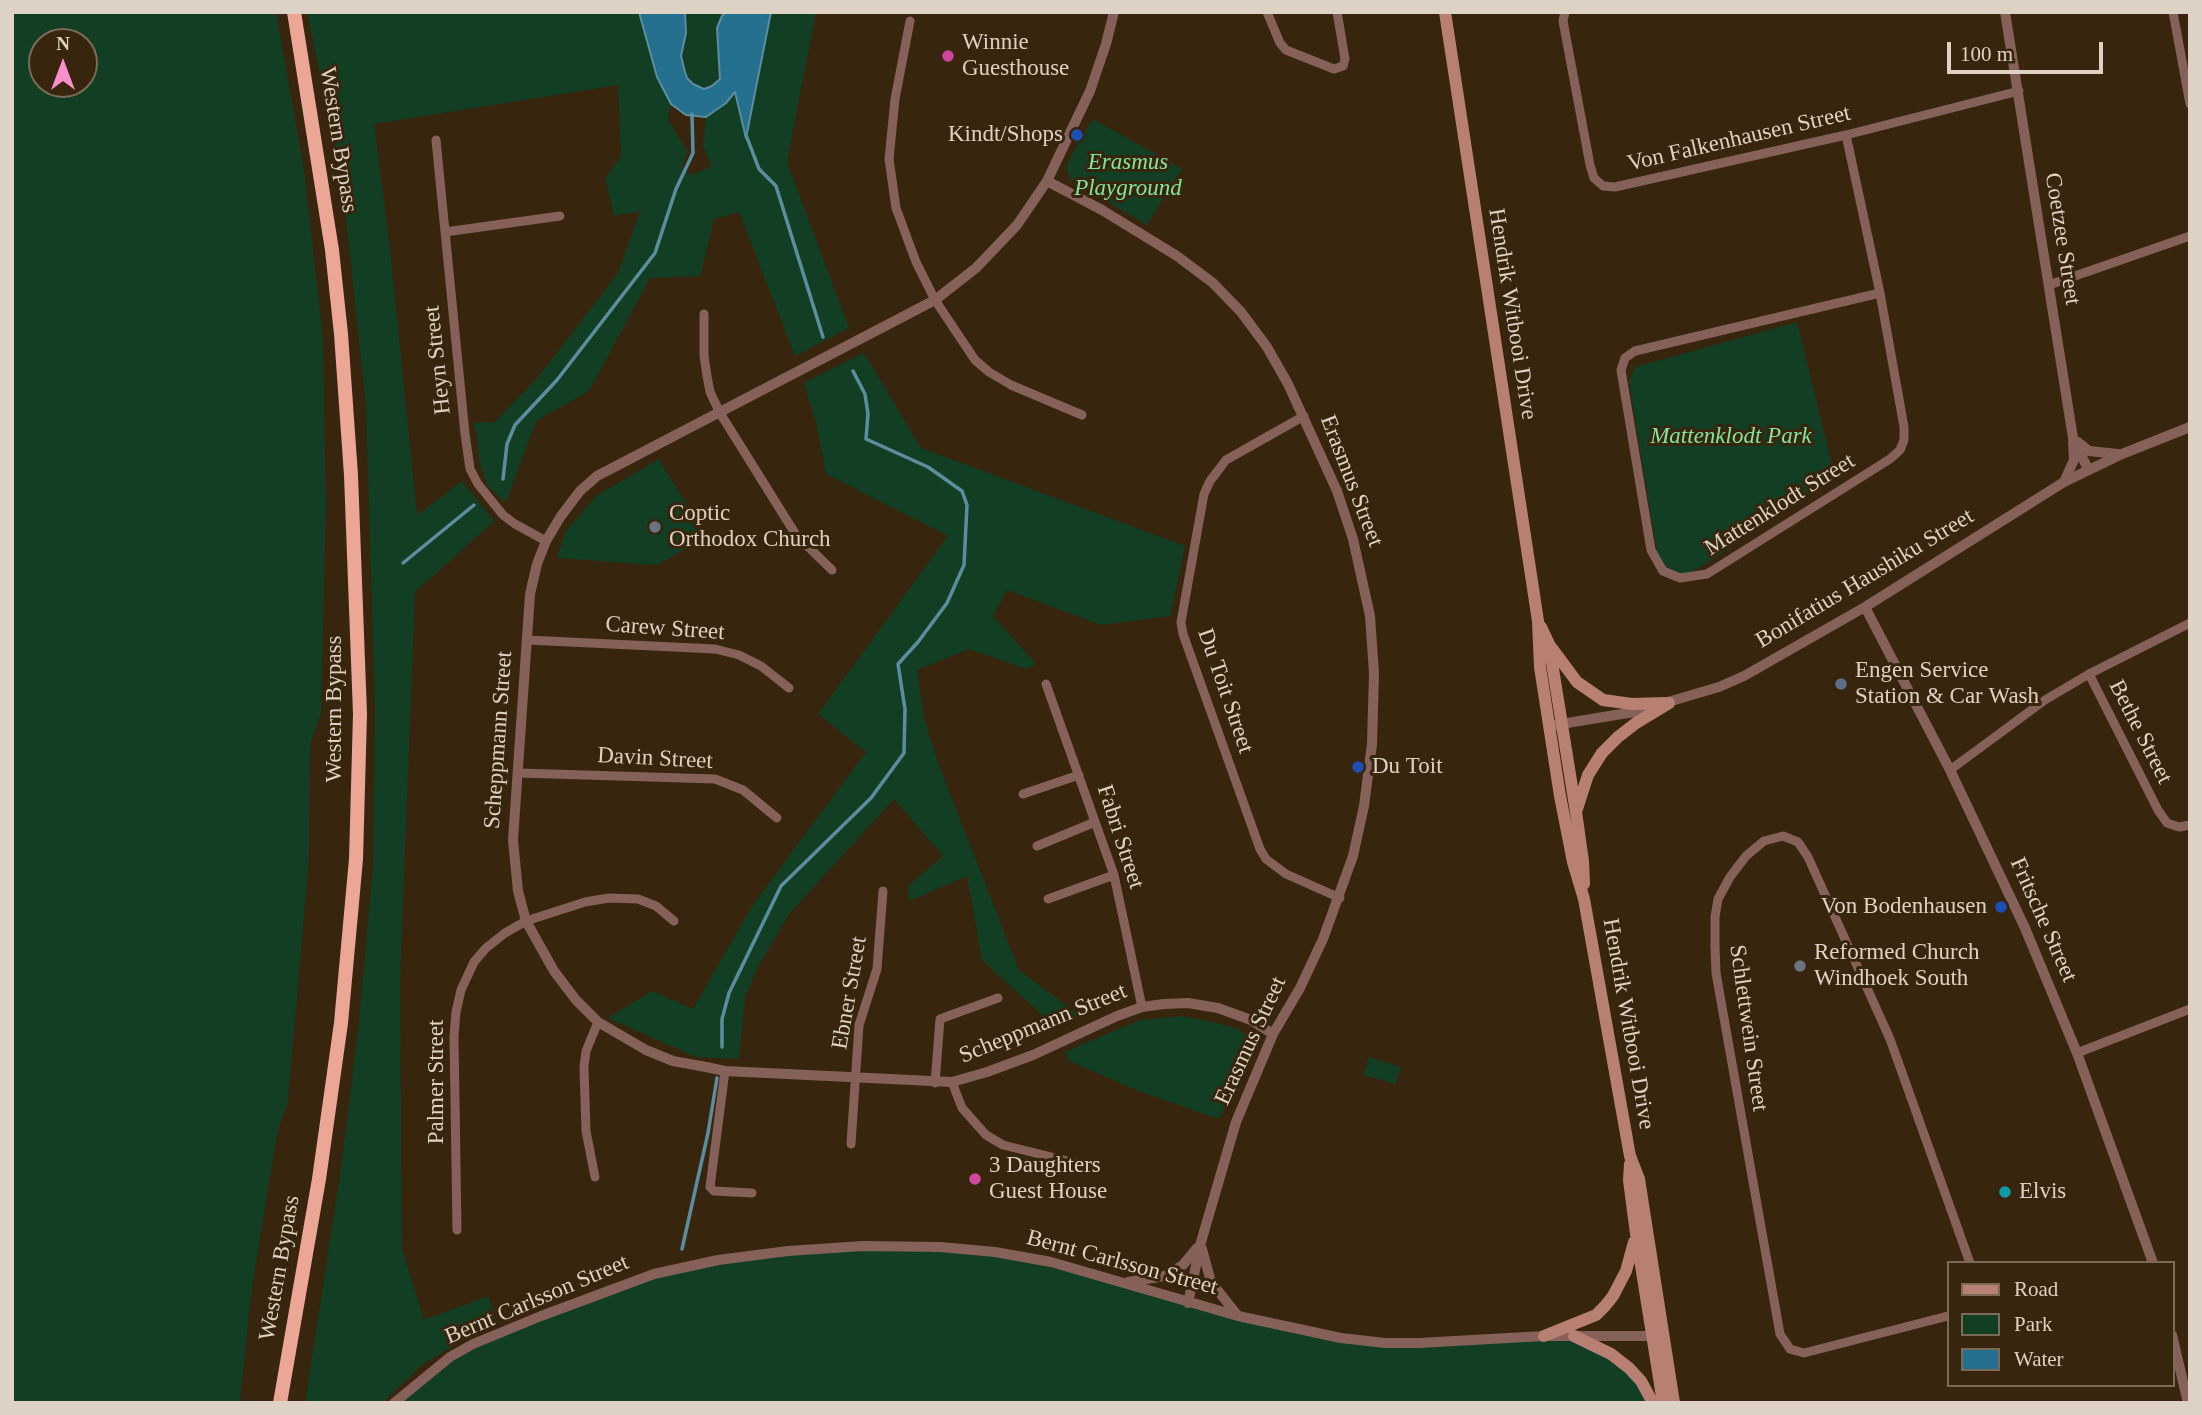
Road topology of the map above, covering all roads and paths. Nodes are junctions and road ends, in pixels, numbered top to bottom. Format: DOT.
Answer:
graph roads {
  1 [pos="294,12"];
  2 [pos="1114,12"];
  3 [pos="1267,12"];
  4 [pos="1337,12"];
  5 [pos="1445,12"];
  6 [pos="1565,12"];
  7 [pos="2004,12"];
  8 [pos="2174,12"];
  9 [pos="910,21"];
  10 [pos="2019,91"];
  11 [pos="2190,104"];
  12 [pos="1846,135"];
  13 [pos="436,141"];
  14 [pos="1047,181"];
  15 [pos="560,216"];
  16 [pos="445,232"];
  17 [pos="2190,236"];
  18 [pos="2049,285"];
  19 [pos="1880,293"];
  20 [pos="935,300"];
  21 [pos="704,314"];
  22 [pos="720,413"];
  23 [pos="1082,415"];
  24 [pos="1304,416"];
  25 [pos="2190,427"];
  26 [pos="2073,438"];
  27 [pos="2122,454"];
  28 [pos="2088,469"];
  29 [pos="2064,482"];
  30 [pos="546,541"];
  31 [pos="832,570"];
  32 [pos="1866,607"];
  33 [pos="1538,621"];
  34 [pos="2190,623"];
  35 [pos="527,640"];
  36 [pos="1549,644"];
  37 [pos="2089,674"];
  38 [pos="1046,684"];
  39 [pos="789,688"];
  40 [pos="1669,703"];
  41 [pos="1554,725"];
  42 [pos="1950,770"];
  43 [pos="519,773"];
  44 [pos="1079,775"];
  45 [pos="1023,794"];
  46 [pos="1576,812"];
  47 [pos="777,818"];
  48 [pos="1096,822"];
  49 [pos="2190,825"];
  50 [pos="1037,846"];
  51 [pos="1114,875"];
  52 [pos="883,891"];
  53 [pos="1340,898"];
  54 [pos="1048,899"];
  55 [pos="1584,899"];
  56 [pos="526,921"];
  57 [pos="674,921"];
  58 [pos="998,998"];
  59 [pos="1142,1007"];
  60 [pos="2190,1009"];
  61 [pos="598,1022"];
  62 [pos="1273,1034"];
  63 [pos="2077,1053"];
  64 [pos="725,1071"];
  65 [pos="856,1079"];
  66 [pos="951,1082"];
  67 [pos="935,1083"];
  68 [pos="851,1144"];
  69 [pos="1630,1156"];
  70 [pos="1092,1167"];
  71 [pos="595,1177"];
  72 [pos="752,1193"];
  73 [pos="457,1230"];
  74 [pos="1636,1234"];
  75 [pos="1201,1242"];
  76 [pos="1969,1261"];
  77 [pos="2151,1261"];
  78 [pos="1122,1283"];
  79 [pos="1188,1303"];
  80 [pos="1238,1316"];
  81 [pos="1946,1317"];
  82 [pos="1544,1336"];
  83 [pos="1574,1336"];
  84 [pos="1657,1336"];
  85 [pos="2174,1344"];
  86 [pos="283,1386"];
  87 [pos="280,1403"];
  88 [pos="291,1403"];
  89 [pos="394,1403"];
  90 [pos="1653,1403"];
  91 [pos="1663,1403"];
  92 [pos="1674,1403"];
  93 [pos="2188,1403"];
  1 -- 86 [label="highway, Western Bypass"];
  2 -- 14 [label="street, Scheppmann Street"];
  3 -- 4 [label="street"];
  5 -- 33 [label="main road, Hendrik Witbooi Drive"];
  6 -- 12 [label="street, Von Falkenhausen Street"];
  7 -- 10 [label="street, Coetzee Street"];
  8 -- 11 [label="street"];
  9 -- 20 [label="street"];
  10 -- 12 [label="street, Von Falkenhausen Street"];
  10 -- 18 [label="street, Coetzee Street"];
  12 -- 19 [label="street, Mattenklodt Street"];
  13 -- 16 [label="street, Heyn Street"];
  14 -- 20 [label="street, Scheppmann Street"];
  14 -- 24 [label="street, Erasmus Street"];
  15 -- 16 [label="street"];
  16 -- 30 [label="street, Heyn Street"];
  17 -- 18 [label="street"];
  18 -- 26 [label="street, Coetzee Street"];
  19 -- 19 [label="street, Mattenklodt Street"];
  20 -- 22 [label="street, Scheppmann Street"];
  20 -- 23 [label="street"];
  21 -- 22 [label="street"];
  22 -- 30 [label="street, Scheppmann Street"];
  22 -- 31 [label="street"];
  24 -- 53 [label="street, Erasmus Street"];
  24 -- 53 [label="street, Du Toit Street"];
  25 -- 27 [label="street, Bonifatius Haushiku Street"];
  26 -- 27 [label="street"];
  26 -- 28 [label="street, Coetzee Street"];
  26 -- 29 [label="street"];
  27 -- 28 [label="street, Bonifatius Haushiku Street"];
  28 -- 29 [label="street, Bonifatius Haushiku Street"];
  29 -- 32 [label="street, Bonifatius Haushiku Street"];
  30 -- 35 [label="street, Scheppmann Street"];
  32 -- 40 [label="street, Bonifatius Haushiku Street"];
  32 -- 42 [label="street, Fritsche Street"];
  33 -- 36 [label="main road, Hendrik Witbooi Drive"];
  33 -- 41 [label="main road, Hendrik Witbooi Drive"];
  34 -- 37 [label="street"];
  35 -- 39 [label="street, Carew Street"];
  35 -- 43 [label="street, Scheppmann Street"];
  36 -- 40 [label="main road"];
  36 -- 41 [label="main road, Hendrik Witbooi Drive"];
  37 -- 42 [label="street"];
  37 -- 49 [label="street, Bethe Street"];
  38 -- 44 [label="street, Fabri Street"];
  40 -- 41 [label="street, Bonifatius Haushiku Street"];
  40 -- 46 [label="main road"];
  41 -- 46 [label="main road, Hendrik Witbooi Drive"];
  41 -- 55 [label="main road, Hendrik Witbooi Drive"];
  42 -- 63 [label="street, Fritsche Street"];
  43 -- 47 [label="street, Davin Street"];
  43 -- 56 [label="street, Scheppmann Street"];
  44 -- 45 [label="street"];
  44 -- 48 [label="street, Fabri Street"];
  46 -- 55 [label="main road, Hendrik Witbooi Drive"];
  48 -- 50 [label="street"];
  48 -- 51 [label="street, Fabri Street"];
  51 -- 54 [label="street"];
  51 -- 59 [label="street, Fabri Street"];
  52 -- 65 [label="street, Ebner Street"];
  53 -- 62 [label="street, Erasmus Street"];
  55 -- 69 [label="main road, Hendrik Witbooi Drive"];
  56 -- 57 [label="street, Palmer Street"];
  56 -- 61 [label="street, Scheppmann Street"];
  56 -- 73 [label="street, Palmer Street"];
  58 -- 67 [label="street"];
  59 -- 62 [label="street, Scheppmann Street"];
  59 -- 66 [label="street, Scheppmann Street"];
  60 -- 63 [label="street"];
  61 -- 64 [label="street, Scheppmann Street"];
  61 -- 71 [label="street"];
  62 -- 75 [label="street, Erasmus Street"];
  63 -- 77 [label="street, Fritsche Street"];
  64 -- 65 [label="street, Scheppmann Street"];
  64 -- 72 [label="street"];
  65 -- 67 [label="street, Scheppmann Street"];
  65 -- 68 [label="street, Ebner Street"];
  66 -- 67 [label="street, Scheppmann Street"];
  66 -- 70 [label="street"];
  69 -- 74 [label="main road, Hendrik Witbooi Drive"];
  69 -- 84 [label="main road, Hendrik Witbooi Drive"];
  74 -- 82 [label="main road"];
  74 -- 84 [label="main road, Hendrik Witbooi Drive"];
  75 -- 78 [label="street"];
  75 -- 79 [label="street, Erasmus Street"];
  75 -- 80 [label="street"];
  76 -- 81 [label="street, Schlettwein Street"];
  78 -- 79 [label="street, Bernt Carlsson Street"];
  78 -- 89 [label="street, Bernt Carlsson Street"];
  79 -- 80 [label="street, Bernt Carlsson Street"];
  80 -- 82 [label="street, Bernt Carlsson Street"];
  82 -- 83 [label="street, Bernt Carlsson Street"];
  83 -- 84 [label="street, Bernt Carlsson Street"];
  83 -- 90 [label="main road"];
  84 -- 91 [label="main road, Hendrik Witbooi Drive"];
  84 -- 92 [label="main road, Hendrik Witbooi Drive"];
  85 -- 93 [label="street"];
  86 -- 87 [label="highway, Western Bypass"];
  86 -- 88 [label="highway"];
}
